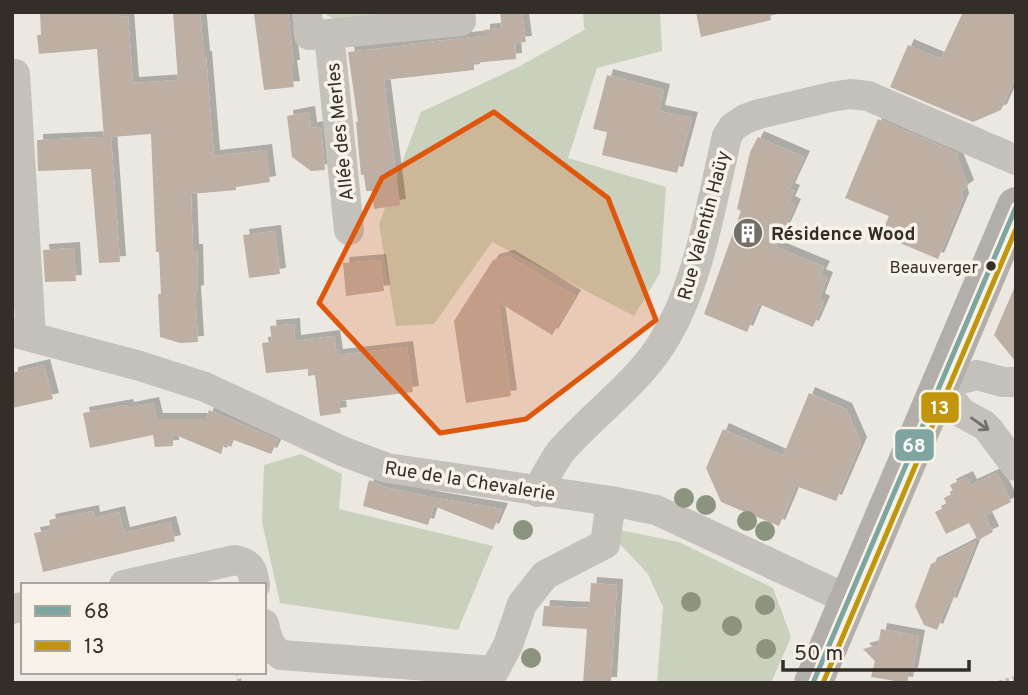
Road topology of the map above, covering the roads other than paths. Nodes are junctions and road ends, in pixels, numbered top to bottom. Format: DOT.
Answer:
graph roads {
  1 [pos="307,12"];
  2 [pos="460,12"];
  3 [pos="329,34"];
  4 [pos="15,74"];
  5 [pos="1016,160"];
  6 [pos="1016,206"];
  7 [pos="349,230"];
  8 [pos="22,334"];
  9 [pos="1016,382"];
  10 [pos="939,386"];
  11 [pos="1016,466"];
  12 [pos="537,492"];
  13 [pos="611,501"];
  14 [pos="133,583"];
  15 [pos="255,583"];
  16 [pos="847,599"];
  17 [pos="266,633"];
  18 [pos="498,677"];
  19 [pos="813,683"];
  1 -- 3 [label="street"];
  2 -- 3 [label="street"];
  3 -- 7 [label="street, Allée des Merles"];
  4 -- 8 [label="street"];
  5 -- 12 [label="street, Rue Valentin Haüy"];
  6 -- 10 [label="main road"];
  8 -- 12 [label="street, Rue de la Chevalerie"];
  9 -- 10 [label="street"];
  10 -- 11 [label="street, one-way"];
  10 -- 16 [label="main road"];
  12 -- 13 [label="street, Rue de la Chevalerie"];
  13 -- 16 [label="street, Rue de la Chevalerie"];
  13 -- 18 [label="street"];
  14 -- 15 [label="street"];
  16 -- 19 [label="main road"];
  17 -- 18 [label="street"];
}
